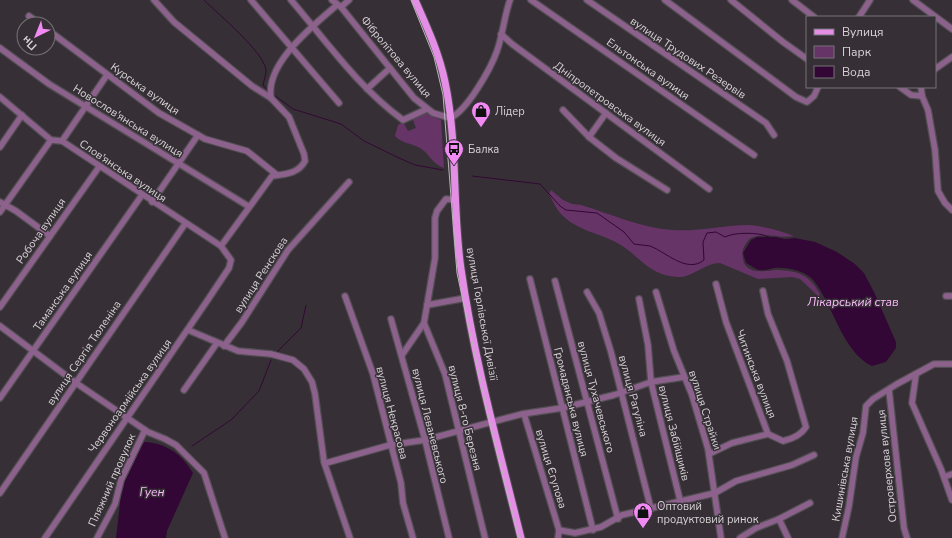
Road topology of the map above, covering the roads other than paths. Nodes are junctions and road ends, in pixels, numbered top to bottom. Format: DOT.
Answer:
graph roads {
  1 [pos="154,0"];
  2 [pos="251,0"];
  3 [pos="291,0"];
  4 [pos="332,0"];
  5 [pos="349,0"];
  6 [pos="415,0"];
  7 [pos="510,0"];
  8 [pos="531,0"];
  9 [pos="587,0"];
  10 [pos="665,0"];
  11 [pos="731,0"];
  12 [pos="792,0"];
  13 [pos="870,0"];
  14 [pos="913,0"];
  15 [pos="339,6"];
  16 [pos="813,16"];
  17 [pos="860,16"];
  18 [pos="935,16"];
  19 [pos="936,17"];
  20 [pos="313,26"];
  21 [pos="952,29"];
  22 [pos="501,34"];
  23 [pos="56,36"];
  24 [pos="292,47"];
  25 [pos="0,48"];
  26 [pos="952,57"];
  27 [pos="806,58"];
  28 [pos="390,68"];
  29 [pos="936,68"];
  30 [pos="107,75"];
  31 [pos="818,88"];
  32 [pos="901,88"];
  33 [pos="921,88"];
  34 [pos="367,89"];
  35 [pos="271,95"];
  36 [pos="922,96"];
  37 [pos="0,97"];
  38 [pos="340,103"];
  39 [pos="86,105"];
  40 [pos="427,109"];
  41 [pos="563,110"];
  42 [pos="606,113"];
  43 [pos="22,115"];
  44 [pos="450,118"];
  45 [pos="198,135"];
  46 [pos="774,135"];
  47 [pos="589,137"];
  48 [pos="52,140"];
  49 [pos="62,141"];
  50 [pos="0,146"];
  51 [pos="754,154"];
  52 [pos="179,164"];
  53 [pos="99,167"];
  54 [pos="277,175"];
  55 [pos="349,182"];
  56 [pos="667,190"];
  57 [pos="709,190"];
  58 [pos="142,195"];
  59 [pos="456,200"];
  60 [pos="152,202"];
  61 [pos="3,204"];
  62 [pos="248,206"];
  63 [pos="952,210"];
  64 [pos="0,212"];
  65 [pos="185,224"];
  66 [pos="50,236"];
  67 [pos="221,246"];
  68 [pos="231,264"];
  69 [pos="530,279"];
  70 [pos="555,281"];
  71 [pos="716,284"];
  72 [pos="763,291"];
  73 [pos="587,292"];
  74 [pos="656,292"];
  75 [pos="345,296"];
  76 [pos="946,296"];
  77 [pos="952,296"];
  78 [pos="466,298"];
  79 [pos="639,299"];
  80 [pos="427,304"];
  81 [pos="0,307"];
  82 [pos="391,319"];
  83 [pos="424,323"];
  84 [pos="0,326"];
  85 [pos="188,330"];
  86 [pos="217,343"];
  87 [pos="224,346"];
  88 [pos="32,352"];
  89 [pos="402,355"];
  90 [pos="952,364"];
  91 [pos="916,374"];
  92 [pos="684,377"];
  93 [pos="651,382"];
  94 [pos="76,383"];
  95 [pos="184,390"];
  96 [pos="889,390"];
  97 [pos="622,392"];
  98 [pos="0,398"];
  99 [pos="586,401"];
  100 [pos="562,408"];
  101 [pos="524,414"];
  102 [pos="127,416"];
  103 [pos="492,423"];
  104 [pos="145,430"];
  105 [pos="459,431"];
  106 [pos="768,434"];
  107 [pos="425,440"];
  108 [pos="390,445"];
  109 [pos="709,454"];
  110 [pos="814,455"];
  111 [pos="326,463"];
  112 [pos="952,474"];
  113 [pos="944,477"];
  114 [pos="0,493"];
  115 [pos="715,493"];
  116 [pos="680,500"];
  117 [pos="952,500"];
  118 [pos="810,503"];
  119 [pos="651,509"];
  120 [pos="618,519"];
  121 [pos="779,519"];
  122 [pos="559,530"];
  123 [pos="592,530"];
  124 [pos="45,538"];
  125 [pos="97,538"];
  126 [pos="225,538"];
  127 [pos="350,538"];
  128 [pos="413,538"];
  129 [pos="449,538"];
  130 [pos="485,538"];
  131 [pos="521,538"];
  132 [pos="558,538"];
  133 [pos="721,538"];
  134 [pos="740,538"];
  135 [pos="788,538"];
  136 [pos="842,538"];
  137 [pos="907,538"];
  1 -- 35 [label="street"];
  2 -- 24 [label="street"];
  3 -- 20 [label="street"];
  4 -- 15 [label="street, Фібролітова вулиця"];
  5 -- 15 [label="street"];
  6 -- 44 [label="main road, вулиця Горлівської Дивізії"];
  7 -- 22 [label="street"];
  8 -- 51 [label="street, Ельтонська вулиця"];
  9 -- 46 [label="street, вулиця Трудових Резервів"];
  10 -- 31 [label="street"];
  11 -- 27 [label="street"];
  12 -- 16 [label="street"];
  13 -- 17 [label="street"];
  14 -- 18 [label="street"];
  15 -- 20 [label="street"];
  15 -- 28 [label="street, Фібролітова вулиця"];
  19 -- 21 [label="street"];
  20 -- 24 [label="street"];
  20 -- 34 [label="street"];
  22 -- 42 [label="street, Дніпропетровська вулиця"];
  22 -- 44 [label="street"];
  23 -- 30 [label="street, Курська вулиця"];
  24 -- 35 [label="street"];
  24 -- 38 [label="street"];
  25 -- 39 [label="street, Новослов'янська вулиця"];
  26 -- 29 [label="street"];
  28 -- 34 [label="street"];
  28 -- 40 [label="street, Фібролітова вулиця"];
  30 -- 39 [label="street"];
  30 -- 45 [label="street, Курська вулиця"];
  32 -- 36 [label="street"];
  33 -- 36 [label="street"];
  34 -- 40 [label="street"];
  35 -- 54 [label="street"];
  36 -- 63 [label="street"];
  37 -- 43 [label="street"];
  39 -- 49 [label="street"];
  39 -- 52 [label="street, Новослов'янська вулиця"];
  40 -- 44 [label="street, Фібролітова вулиця"];
  41 -- 47 [label="street"];
  42 -- 47 [label="street"];
  42 -- 57 [label="street, Дніпропетровська вулиця"];
  43 -- 48 [label="street"];
  43 -- 50 [label="street"];
  44 -- 59 [label="main road, вулиця Горлівської Дивізії"];
  45 -- 52 [label="street"];
  45 -- 54 [label="street, Курська вулиця"];
  47 -- 56 [label="street"];
  48 -- 49 [label="street, Слов'янська вулиця"];
  48 -- 61 [label="street"];
  49 -- 53 [label="street, Слов'янська вулиця"];
  52 -- 60 [label="street"];
  52 -- 62 [label="street, Новослов'янська вулиця"];
  53 -- 58 [label="street, Слов'янська вулиця"];
  53 -- 66 [label="street, Робоча вулиця"];
  54 -- 62 [label="street"];
  55 -- 87 [label="street, вулиця Ренскова"];
  58 -- 60 [label="street, Слов'янська вулиця"];
  58 -- 88 [label="street, Таманська вулиця"];
  59 -- 78 [label="main road, вулиця Горлівської Дивізії"];
  59 -- 80 [label="street"];
  60 -- 65 [label="street, Слов'янська вулиця"];
  61 -- 64 [label="street"];
  61 -- 66 [label="street"];
  62 -- 67 [label="street"];
  65 -- 67 [label="street, Слов'янська вулиця"];
  65 -- 94 [label="street, вулиця Сергія Тюленіна"];
  66 -- 81 [label="street, Робоча вулиця"];
  67 -- 68 [label="street, Слов'янська вулиця"];
  68 -- 85 [label="street, Червоноармійська вулиця"];
  69 -- 100 [label="street, Громадянська вулиця"];
  70 -- 99 [label="street, вулиця Тухачевського"];
  71 -- 106 [label="street, Читинська вулиця"];
  72 -- 106 [label="street"];
  73 -- 97 [label="street, вулиця Рагуліна"];
  74 -- 92 [label="street, вулиця Страйки"];
  75 -- 108 [label="street, вулиця Некрасова"];
  76 -- 77 [label="street"];
  78 -- 80 [label="street"];
  78 -- 103 [label="main road, вулиця Горлівської Дивізії"];
  79 -- 93 [label="street, вулиця Забійщиків"];
  80 -- 83 [label="street"];
  82 -- 89 [label="street, вулиця Леваневського"];
  83 -- 89 [label="street"];
  83 -- 105 [label="street, вулиця 8-го Березня"];
  84 -- 88 [label="street"];
  85 -- 86 [label="street"];
  85 -- 102 [label="street, Червоноармійська вулиця"];
  86 -- 87 [label="street"];
  86 -- 95 [label="street"];
  87 -- 111 [label="street"];
  88 -- 94 [label="street"];
  88 -- 98 [label="street, Таманська вулиця"];
  89 -- 107 [label="street, вулиця Леваневського"];
  90 -- 91 [label="street, Кишинівська вулиця"];
  91 -- 96 [label="street, Кишинівська вулиця"];
  91 -- 113 [label="street"];
  92 -- 93 [label="street"];
  92 -- 109 [label="street, вулиця Страйки"];
  93 -- 97 [label="street"];
  93 -- 116 [label="street, вулиця Забійщиків"];
  94 -- 102 [label="street"];
  94 -- 114 [label="street, вулиця Сергія Тюленіна"];
  96 -- 136 [label="street, Кишинівська вулиця"];
  96 -- 137 [label="street, Островерхова вулиця"];
  97 -- 99 [label="street"];
  97 -- 119 [label="street, вулиця Рагуліна"];
  99 -- 100 [label="street"];
  99 -- 120 [label="street, вулиця Тухачевського"];
  100 -- 101 [label="street"];
  100 -- 123 [label="street, Громадянська вулиця"];
  101 -- 103 [label="street"];
  101 -- 122 [label="street, вулиця Єгупова"];
  102 -- 104 [label="street"];
  102 -- 124 [label="street, Червоноармійська вулиця"];
  103 -- 105 [label="street"];
  103 -- 131 [label="main road, вулиця Горлівської Дивізії"];
  104 -- 125 [label="street, Пляжний провулок"];
  104 -- 126 [label="street"];
  105 -- 107 [label="street"];
  105 -- 130 [label="street, вулиця 8-го Березня"];
  106 -- 109 [label="street, Читинська вулиця"];
  107 -- 108 [label="street"];
  107 -- 129 [label="street, вулиця Леваневського"];
  108 -- 111 [label="street"];
  108 -- 128 [label="street, вулиця Некрасова"];
  109 -- 115 [label="street, вулиця Страйки"];
  110 -- 115 [label="street"];
  111 -- 127 [label="street"];
  112 -- 113 [label="street"];
  113 -- 117 [label="street"];
  115 -- 116 [label="street"];
  115 -- 133 [label="street, вулиця Страйки"];
  116 -- 119 [label="street"];
  118 -- 121 [label="street"];
  119 -- 120 [label="street"];
  120 -- 123 [label="street"];
  121 -- 134 [label="street"];
  121 -- 135 [label="street"];
  122 -- 123 [label="street"];
  122 -- 132 [label="street"];
}
